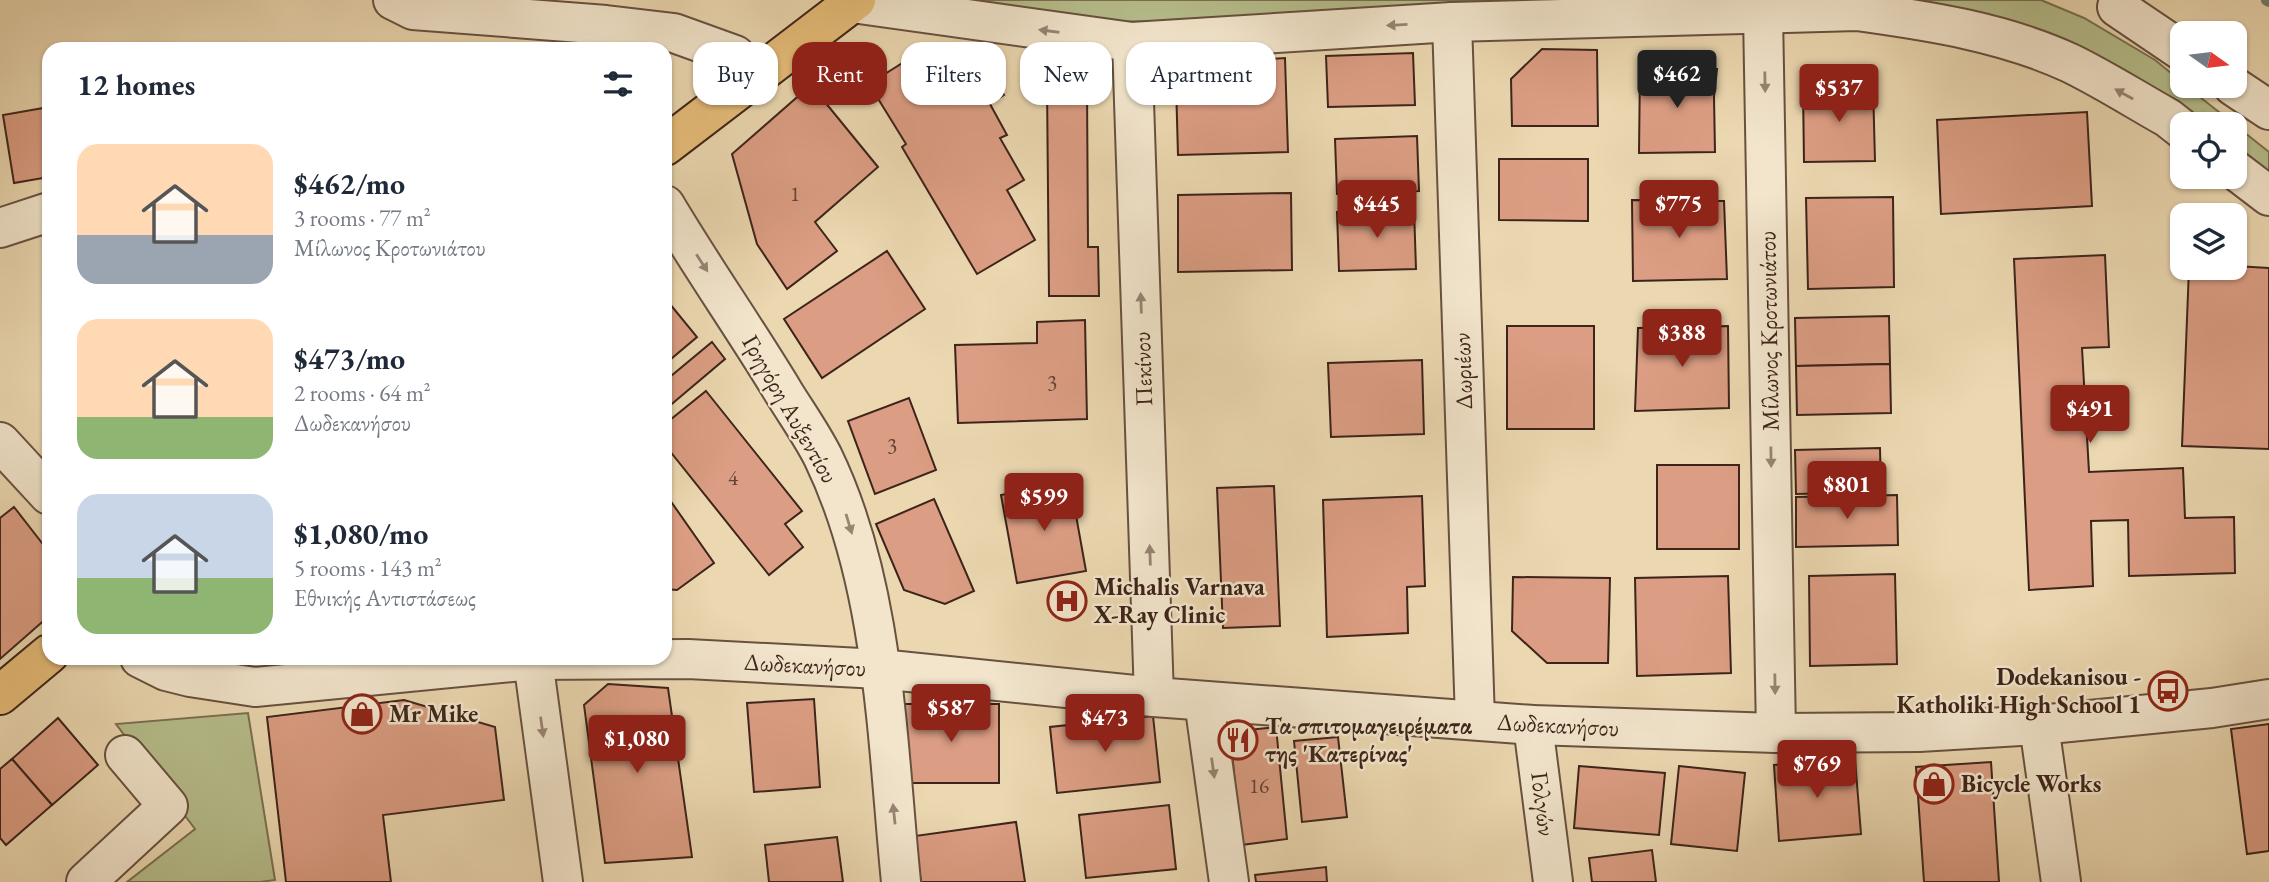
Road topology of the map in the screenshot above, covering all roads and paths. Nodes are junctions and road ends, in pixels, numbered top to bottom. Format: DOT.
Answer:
graph roads {
  1 [pos="393,0"];
  2 [pos="854,2"];
  3 [pos="2118,7"];
  4 [pos="1722,8"];
  5 [pos="605,13"];
  6 [pos="1763,14"];
  7 [pos="1452,22"];
  8 [pos="700,42"];
  9 [pos="1132,42"];
  10 [pos="2170,43"];
  11 [pos="778,59"];
  12 [pos="2247,95"];
  13 [pos="718,105"];
  14 [pos="1134,105"];
  15 [pos="2269,110"];
  16 [pos="2170,120"];
  17 [pos="672,141"];
  18 [pos="2247,179"];
  19 [pos="2269,196"];
  20 [pos="42,214"];
  21 [pos="672,216"];
  22 [pos="0,228"];
  23 [pos="0,442"];
  24 [pos="42,487"];
  25 [pos="672,659"];
  26 [pos="42,660"];
  27 [pos="154,665"];
  28 [pos="482,665"];
  29 [pos="534,665"];
  30 [pos="880,669"];
  31 [pos="0,695"];
  32 [pos="1154,697"];
  33 [pos="2269,699"];
  34 [pos="1204,701"];
  35 [pos="1475,720"];
  36 [pos="1533,725"];
  37 [pos="2039,725"];
  38 [pos="1776,733"];
  39 [pos="125,755"];
  40 [pos="86,882"];
  41 [pos="563,882"];
  42 [pos="901,882"];
  43 [pos="1230,882"];
  44 [pos="1553,882"];
  45 [pos="2061,882"];
  1 -- 5 [label="street"];
  9 -- 2 [label="street, one-way"];
  2 -- 11 [label="main road"];
  3 -- 10 [label="street"];
  4 -- 6 [label="street"];
  4 -- 7 [label="street"];
  5 -- 8 [label="street"];
  16 -- 6 [label="street, one-way"];
  6 -- 38 [label="street, Μίλωνος Κροτωνιάτου, one-way"];
  7 -- 9 [label="street, one-way"];
  7 -- 35 [label="street, Δωριέων"];
  12 -- 15 [label="street"];
  13 -- 17 [label="main road"];
  32 -- 14 [label="street, Πεκίνου, one-way"];
  18 -- 19 [label="street"];
  20 -- 22 [label="street"];
  21 -- 30 [label="street, Γρηγόρη Αυξεντίου, one-way"];
  23 -- 24 [label="street"];
  25 -- 30 [label="street, Δωδεκανήσου"];
  26 -- 31 [label="main road"];
  27 -- 28 [label="street, Δωδεκανήσου"];
  29 -- 41 [label="street, one-way"];
  30 -- 32 [label="street, Δωδεκανήσου"];
  42 -- 30 [label="street, Γρηγόρη Αυξεντίου, one-way"];
  32 -- 34 [label="street, Δωδεκανήσου"];
  33 -- 37 [label="street, Δωδεκανήσου"];
  34 -- 35 [label="street, Δωδεκανήσου"];
  34 -- 43 [label="street, one-way"];
  35 -- 36 [label="street, Δωδεκανήσου"];
  36 -- 38 [label="street, Δωδεκανήσου"];
  36 -- 44 [label="street, Γολγών"];
  37 -- 38 [label="street, Δωδεκανήσου"];
  37 -- 45 [label="street"];
  39 -- 40 [label="street"];
}
